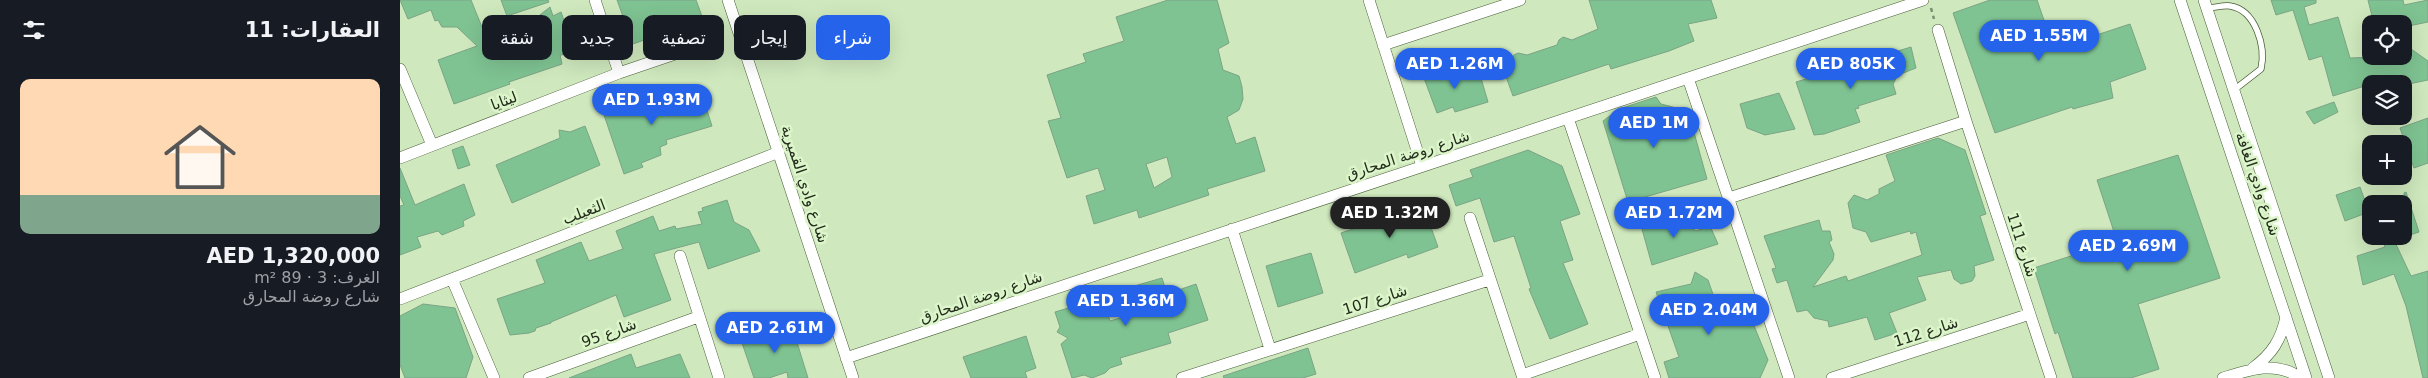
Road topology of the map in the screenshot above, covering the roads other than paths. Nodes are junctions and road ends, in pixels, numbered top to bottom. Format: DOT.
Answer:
graph roads {
  1 [pos="595,0"];
  2 [pos="728,0"];
  3 [pos="1369,0"];
  4 [pos="1520,0"];
  5 [pos="1923,0"];
  6 [pos="2180,0"];
  7 [pos="1502,3"];
  8 [pos="2205,4"];
  9 [pos="1938,30"];
  10 [pos="1383,45"];
  11 [pos="657,60"];
  12 [pos="400,69"];
  13 [pos="619,73"];
  14 [pos="1688,78"];
  15 [pos="2234,90"];
  16 [pos="1568,118"];
  17 [pos="1966,121"];
  18 [pos="432,145"];
  19 [pos="779,152"];
  20 [pos="400,158"];
  21 [pos="1422,166"];
  22 [pos="1729,198"];
  23 [pos="1470,218"];
  24 [pos="1232,229"];
  25 [pos="680,256"];
  26 [pos="452,279"];
  27 [pos="1489,280"];
  28 [pos="400,299"];
  29 [pos="2030,314"];
  30 [pos="2286,315"];
  31 [pos="698,317"];
  32 [pos="1640,334"];
  33 [pos="1270,349"];
  34 [pos="846,358"];
  35 [pos="2253,368"];
  36 [pos="1522,376"];
  37 [pos="494,378"];
  38 [pos="529,378"];
  39 [pos="719,378"];
  40 [pos="853,378"];
  41 [pos="1182,378"];
  42 [pos="1655,378"];
  43 [pos="1789,378"];
  44 [pos="1832,378"];
  45 [pos="2051,378"];
  46 [pos="2223,378"];
  47 [pos="2300,378"];
  48 [pos="2306,378"];
  49 [pos="2329,378"];
  1 -- 13 [label="street"];
  2 -- 19 [label="street, شارع وادي القميرية"];
  3 -- 10 [label="street"];
  4 -- 7 [label="street"];
  5 -- 14 [label="street, شارع روضة المحارق"];
  6 -- 30 [label="street, شارع وادي الغافة"];
  7 -- 10 [label="street"];
  8 -- 15 [label="street, شارع وادي الغافة"];
  8 -- 15 [label="lane"];
  9 -- 17 [label="street, شارع 111"];
  10 -- 21 [label="street"];
  11 -- 13 [label="street, ليثايا"];
  12 -- 18 [label="street"];
  13 -- 18 [label="street, ليثايا"];
  14 -- 16 [label="street, شارع روضة المحارق"];
  14 -- 22 [label="street"];
  15 -- 49 [label="street, شارع وادي الغافة"];
  16 -- 21 [label="street, شارع روضة المحارق"];
  16 -- 32 [label="street"];
  17 -- 22 [label="street"];
  17 -- 29 [label="street, شارع 111"];
  18 -- 20 [label="street, ليثايا"];
  19 -- 26 [label="street, الثعيلب"];
  19 -- 34 [label="street, شارع وادي القميرية"];
  21 -- 24 [label="street, شارع روضة المحارق"];
  22 -- 43 [label="street"];
  23 -- 27 [label="street"];
  24 -- 33 [label="street"];
  24 -- 34 [label="street, شارع روضة المحارق"];
  25 -- 31 [label="street"];
  26 -- 28 [label="street, الثعيلب"];
  26 -- 37 [label="street"];
  27 -- 33 [label="street, شارع 107"];
  27 -- 36 [label="street"];
  29 -- 44 [label="street, شارع 112"];
  29 -- 45 [label="street, شارع 111"];
  30 -- 35 [label="street"];
  30 -- 48 [label="street, شارع وادي الغافة"];
  31 -- 38 [label="street, شارع 95"];
  31 -- 39 [label="street"];
  32 -- 36 [label="street"];
  32 -- 42 [label="street"];
  33 -- 41 [label="street, شارع 107"];
  34 -- 40 [label="street, شارع وادي القميرية"];
  35 -- 46 [label="street"];
  35 -- 47 [label="street"];
}
